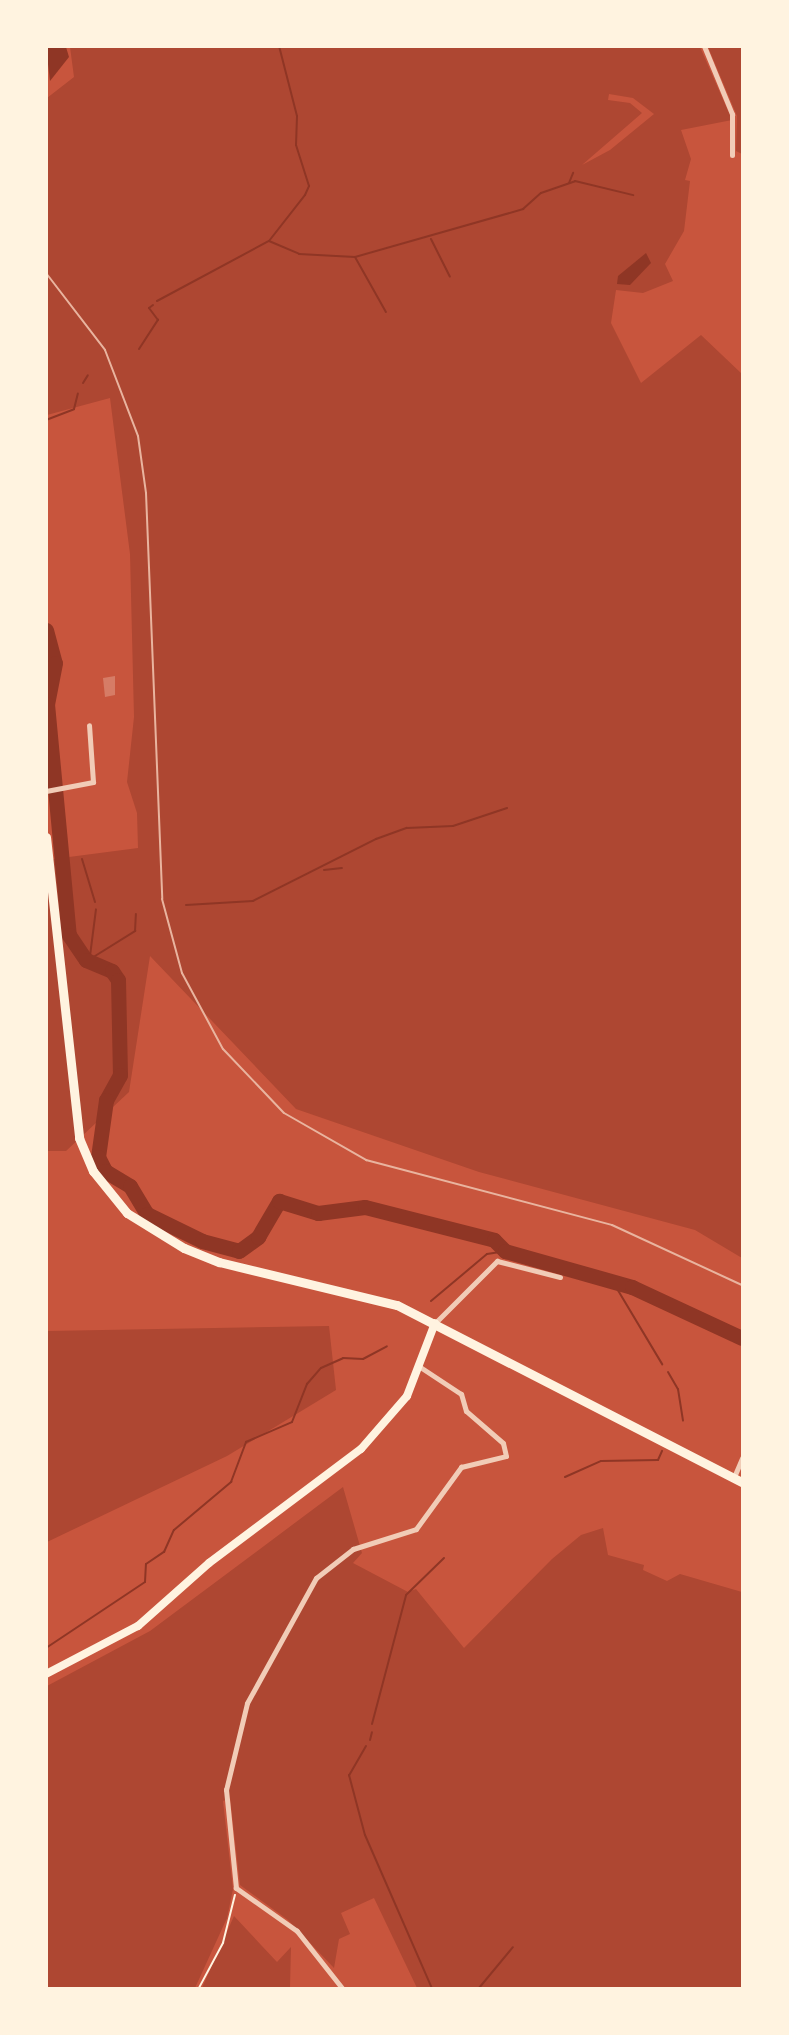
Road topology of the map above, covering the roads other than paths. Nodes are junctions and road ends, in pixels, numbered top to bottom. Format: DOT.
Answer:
graph roads {
  1 [pos="704,46"];
  2 [pos="732,155"];
  3 [pos="89,725"];
  4 [pos="48,790"];
  5 [pos="46,837"];
  6 [pos="560,1277"];
  7 [pos="435,1323"];
  8 [pos="420,1366"];
  9 [pos="742,1458"];
  10 [pos="741,1466"];
  11 [pos="738,1479"];
  12 [pos="46,1674"];
  13 [pos="342,1989"];
  1 -- 2 [label="street"];
  3 -- 4 [label="street"];
  5 -- 7 [label="main road"];
  6 -- 7 [label="street"];
  7 -- 8 [label="main road"];
  7 -- 11 [label="main road"];
  8 -- 12 [label="main road"];
  8 -- 13 [label="street"];
  9 -- 10 [label="street"];
  10 -- 11 [label="street"];
}
